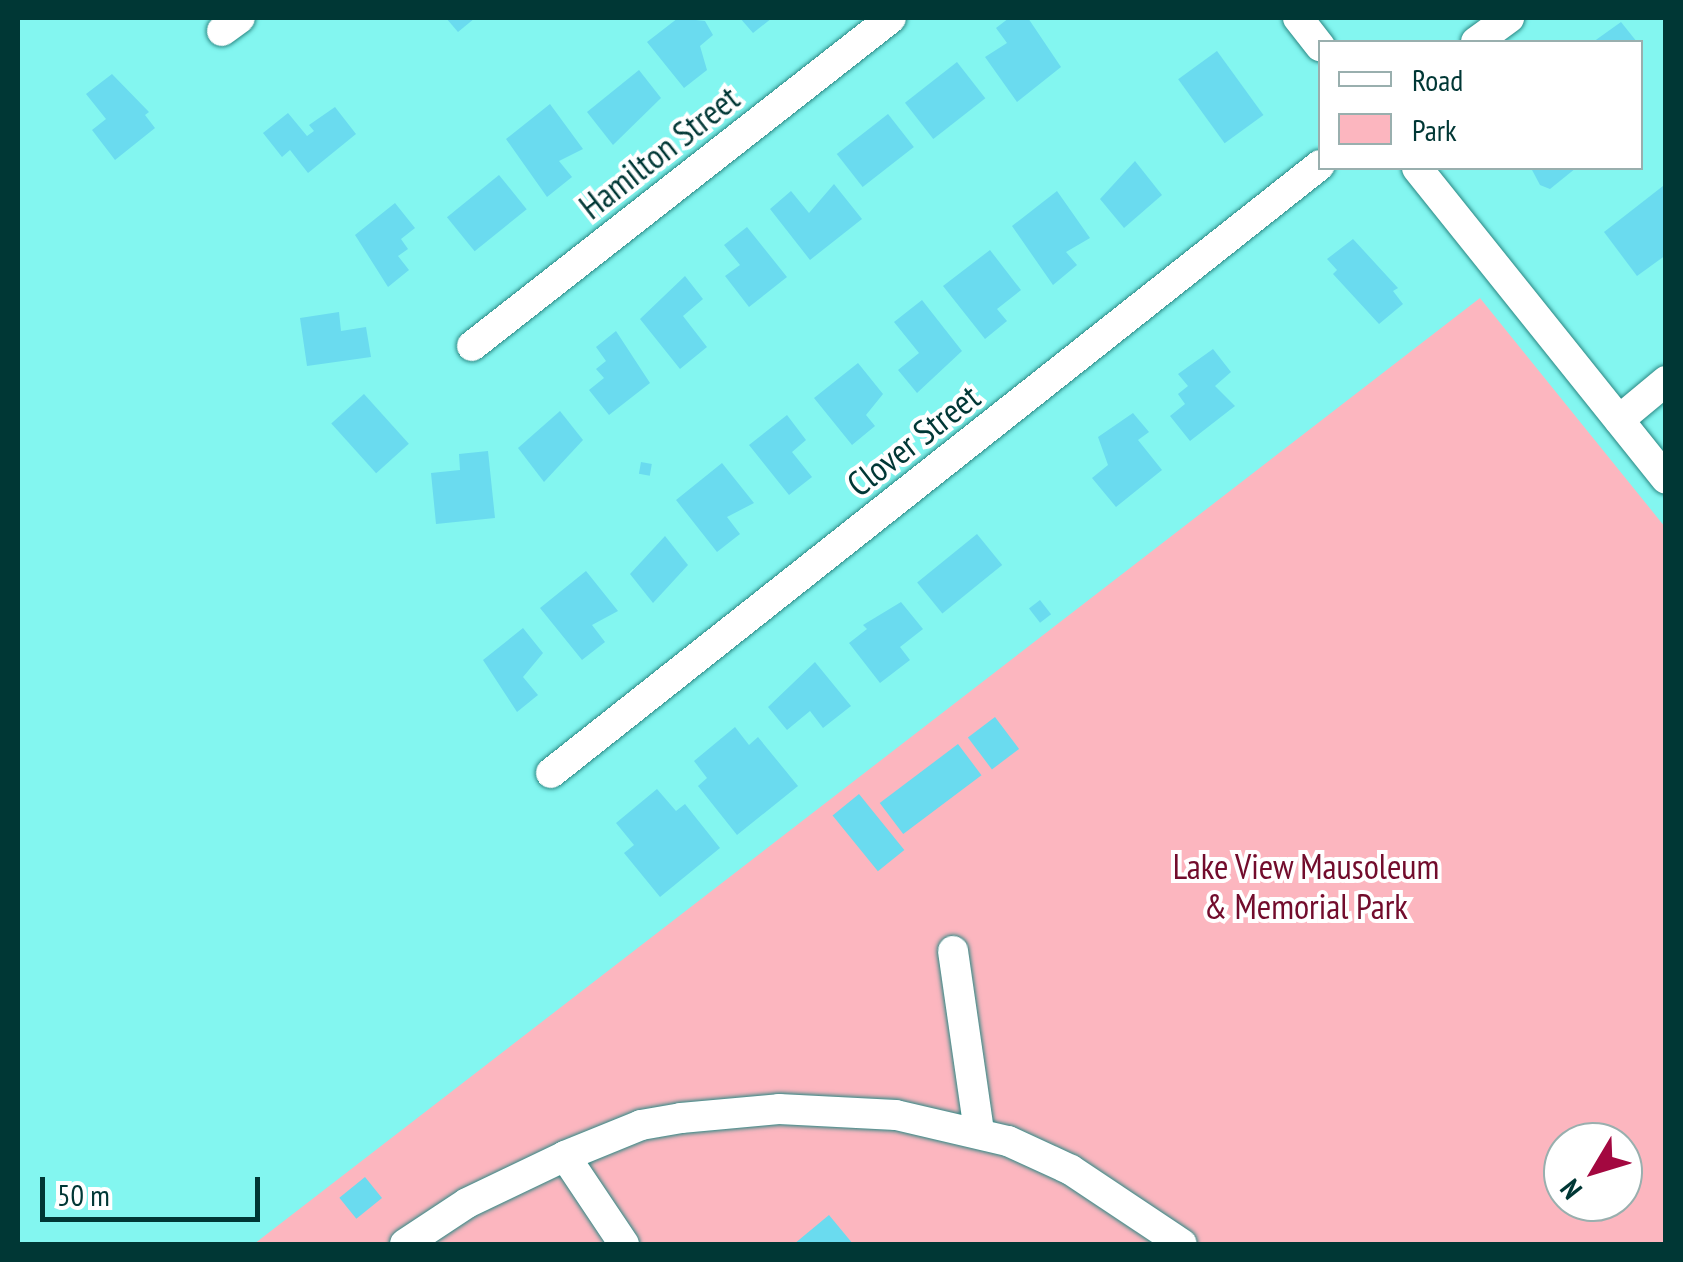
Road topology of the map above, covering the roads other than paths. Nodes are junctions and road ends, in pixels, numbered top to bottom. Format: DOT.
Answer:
graph roads {
  1 [pos="891,18"];
  2 [pos="1298,18"];
  3 [pos="1509,18"];
  4 [pos="1479,40"];
  5 [pos="1318,43"];
  6 [pos="1318,167"];
  7 [pos="1420,170"];
  8 [pos="472,346"];
  9 [pos="1666,382"];
  10 [pos="1618,420"];
  11 [pos="1666,480"];
  12 [pos="550,773"];
  13 [pos="952,951"];
  14 [pos="979,1132"];
  15 [pos="566,1156"];
  16 [pos="405,1244"];
  17 [pos="624,1244"];
  18 [pos="1182,1244"];
  1 -- 8 [label="street, Hamilton Street"];
  2 -- 5 [label="street"];
  3 -- 4 [label="street"];
  6 -- 12 [label="street, Clover Street"];
  7 -- 10 [label="street"];
  9 -- 10 [label="street"];
  10 -- 11 [label="street"];
  13 -- 14 [label="street"];
  14 -- 15 [label="street"];
  14 -- 18 [label="street"];
  15 -- 16 [label="street"];
  15 -- 17 [label="street"];
}
